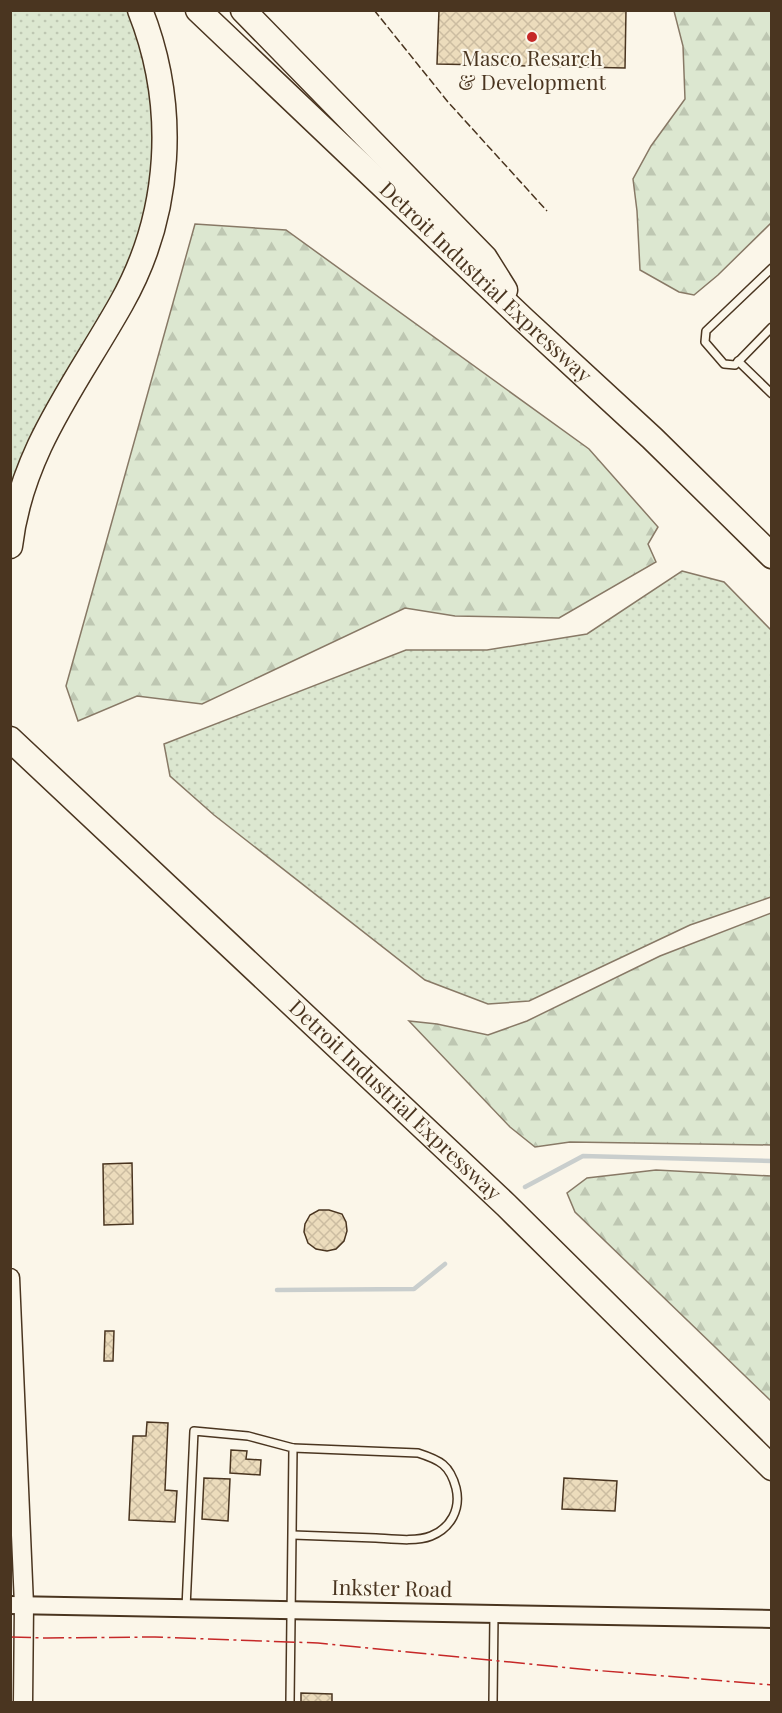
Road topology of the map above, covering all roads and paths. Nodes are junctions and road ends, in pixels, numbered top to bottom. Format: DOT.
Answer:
graph roads {
  1 [pos="140,10"];
  2 [pos="198,10"];
  3 [pos="243,10"];
  4 [pos="771,268"];
  5 [pos="524,320"];
  6 [pos="771,327"];
  7 [pos="738,362"];
  8 [pos="771,394"];
  9 [pos="10,546"];
  10 [pos="771,556"];
  11 [pos="10,739"];
  12 [pos="10,1278"];
  13 [pos="293,1448"];
  14 [pos="771,1468"];
  15 [pos="293,1535"];
  16 [pos="17,1605"];
  17 [pos="186,1608"];
  18 [pos="290,1609"];
  19 [pos="494,1614"];
  20 [pos="771,1619"];
  21 [pos="22,1702"];
  22 [pos="290,1702"];
  23 [pos="493,1702"];
  1 -- 9 [label="highway"];
  2 -- 5 [label="highway, Detroit Industrial Expressway"];
  3 -- 5 [label="highway"];
  4 -- 7 [label="lane"];
  5 -- 10 [label="highway, Detroit Industrial Expressway"];
  6 -- 7 [label="lane"];
  7 -- 8 [label="lane"];
  11 -- 14 [label="highway, Detroit Industrial Expressway"];
  12 -- 16 [label="main road"];
  13 -- 15 [label="lane"];
  13 -- 15 [label="lane"];
  13 -- 17 [label="lane"];
  15 -- 18 [label="lane"];
  16 -- 17 [label="street, Inkster Road"];
  16 -- 21 [label="main road"];
  17 -- 18 [label="street, Inkster Road"];
  18 -- 19 [label="street, Inkster Road"];
  18 -- 22 [label="lane"];
  19 -- 20 [label="street, Inkster Road"];
  19 -- 23 [label="lane"];
}
